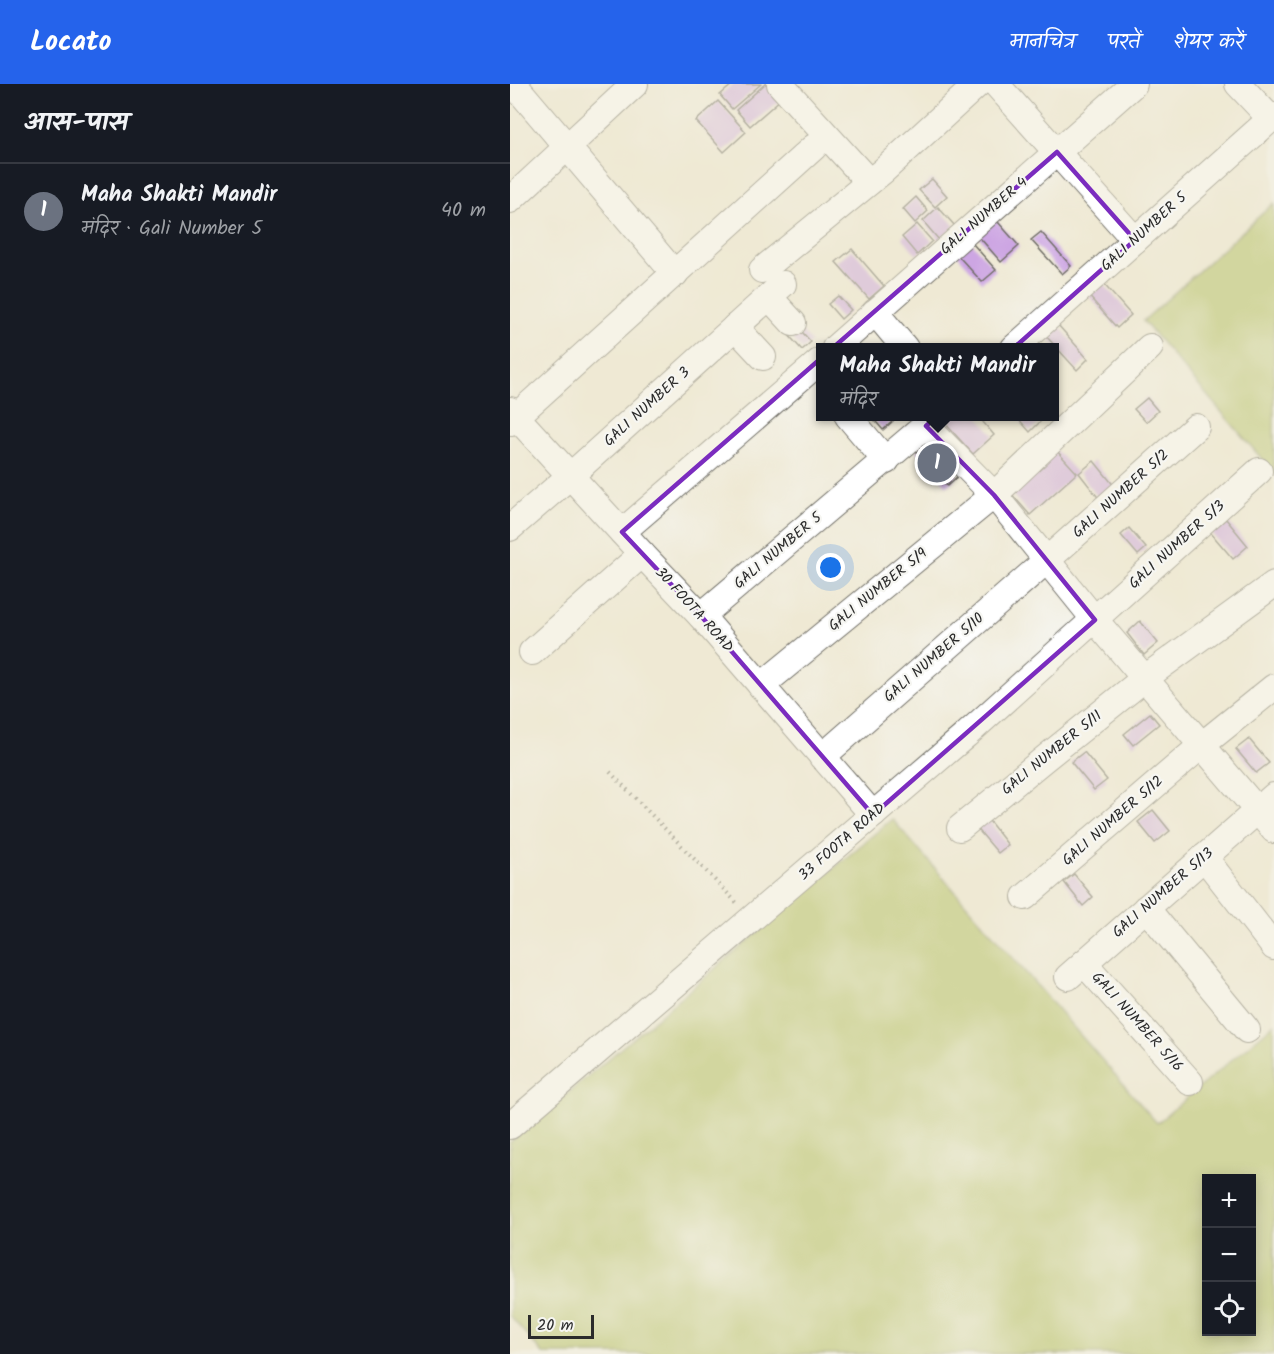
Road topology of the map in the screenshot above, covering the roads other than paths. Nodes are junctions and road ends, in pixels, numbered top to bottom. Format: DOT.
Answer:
graph roads {
  1 [pos="635,84"];
  2 [pos="978,84"];
  3 [pos="996,84"];
  4 [pos="1134,84"];
  5 [pos="1238,84"];
  6 [pos="795,89"];
  7 [pos="516,94"];
  8 [pos="1272,117"];
  9 [pos="568,146"];
  10 [pos="814,147"];
  11 [pos="1057,152"];
  12 [pos="876,177"];
  13 [pos="510,200"];
  14 [pos="1135,240"];
  15 [pos="762,270"];
  16 [pos="675,274"];
  17 [pos="875,312"];
  18 [pos="793,323"];
  19 [pos="735,327"];
  20 [pos="841,343"];
  21 [pos="901,343"];
  22 [pos="1020,343"];
  23 [pos="1150,347"];
  24 [pos="763,357"];
  25 [pos="816,372"];
  26 [pos="512,417"];
  27 [pos="851,421"];
  28 [pos="932,421"];
  29 [pos="1196,427"];
  30 [pos="886,461"];
  31 [pos="1259,471"];
  32 [pos="570,476"];
  33 [pos="994,495"];
  34 [pos="510,528"];
  35 [pos="622,532"];
  36 [pos="642,554"];
  37 [pos="1047,560"];
  38 [pos="1274,584"];
  39 [pos="701,616"];
  40 [pos="1095,620"];
  41 [pos="532,652"];
  42 [pos="1145,678"];
  43 [pos="761,686"];
  44 [pos="1274,687"];
  45 [pos="1202,745"];
  46 [pos="822,757"];
  47 [pos="1266,803"];
  48 [pos="873,815"];
  49 [pos="960,828"];
  50 [pos="1274,830"];
  51 [pos="1204,857"];
  52 [pos="1024,897"];
  53 [pos="1146,908"];
  54 [pos="1274,947"];
  55 [pos="1076,970"];
  56 [pos="1247,1030"];
  57 [pos="1190,1082"];
  58 [pos="510,1126"];
  1 -- 9 [label="street"];
  2 -- 12 [label="street"];
  3 -- 11 [label="street"];
  4 -- 11 [label="street, GALI NUMBER 4"];
  5 -- 8 [label="street"];
  6 -- 12 [label="street"];
  7 -- 9 [label="street"];
  8 -- 14 [label="street, GALI NUMBER 5"];
  9 -- 13 [label="street"];
  9 -- 16 [label="street"];
  10 -- 16 [label="street"];
  11 -- 14 [label="street"];
  11 -- 17 [label="street, GALI NUMBER 4"];
  12 -- 15 [label="street"];
  14 -- 22 [label="street, GALI NUMBER 5"];
  16 -- 26 [label="street"];
  17 -- 20 [label="street, GALI NUMBER 4"];
  17 -- 21 [label="street"];
  18 -- 19 [label="street, GALI NUMBER 3"];
  19 -- 24 [label="street"];
  19 -- 32 [label="street, GALI NUMBER 3"];
  23 -- 33 [label="street, GALI NUMBER 5/9"];
  25 -- 35 [label="street"];
  26 -- 32 [label="street, 30 FOOTA ROAD"];
  27 -- 30 [label="street"];
  28 -- 30 [label="street, GALI NUMBER 5"];
  28 -- 33 [label="street"];
  29 -- 37 [label="street, GALI NUMBER 5/2"];
  30 -- 39 [label="street, GALI NUMBER 5"];
  31 -- 40 [label="street, GALI NUMBER 5/3"];
  32 -- 34 [label="street, GALI NUMBER 3"];
  32 -- 35 [label="street, 30 FOOTA ROAD"];
  33 -- 37 [label="street"];
  33 -- 43 [label="street, GALI NUMBER 5/9"];
  35 -- 36 [label="street, 30 FOOTA ROAD"];
  36 -- 39 [label="street, 30 FOOTA ROAD"];
  36 -- 41 [label="street"];
  37 -- 40 [label="street"];
  37 -- 46 [label="street, GALI NUMBER 5/10"];
  38 -- 42 [label="street, GALI NUMBER 5/11"];
  39 -- 43 [label="street, 30 FOOTA ROAD"];
  40 -- 42 [label="street"];
  40 -- 48 [label="street, 33 FOOTA ROAD"];
  42 -- 45 [label="street"];
  42 -- 49 [label="street, GALI NUMBER 5/11"];
  43 -- 46 [label="street, 30 FOOTA ROAD"];
  44 -- 45 [label="street, GALI NUMBER 5/12"];
  45 -- 47 [label="street"];
  45 -- 52 [label="street, GALI NUMBER 5/12"];
  46 -- 48 [label="street, 30 FOOTA ROAD"];
  47 -- 50 [label="street"];
  47 -- 51 [label="street, GALI NUMBER 5/13"];
  48 -- 58 [label="street, 33 FOOTA ROAD"];
  51 -- 53 [label="street, GALI NUMBER 5/13"];
  51 -- 54 [label="street"];
  53 -- 55 [label="street, GALI NUMBER 5/13"];
  53 -- 56 [label="street"];
  55 -- 57 [label="street, GALI NUMBER 5/16"];
}
